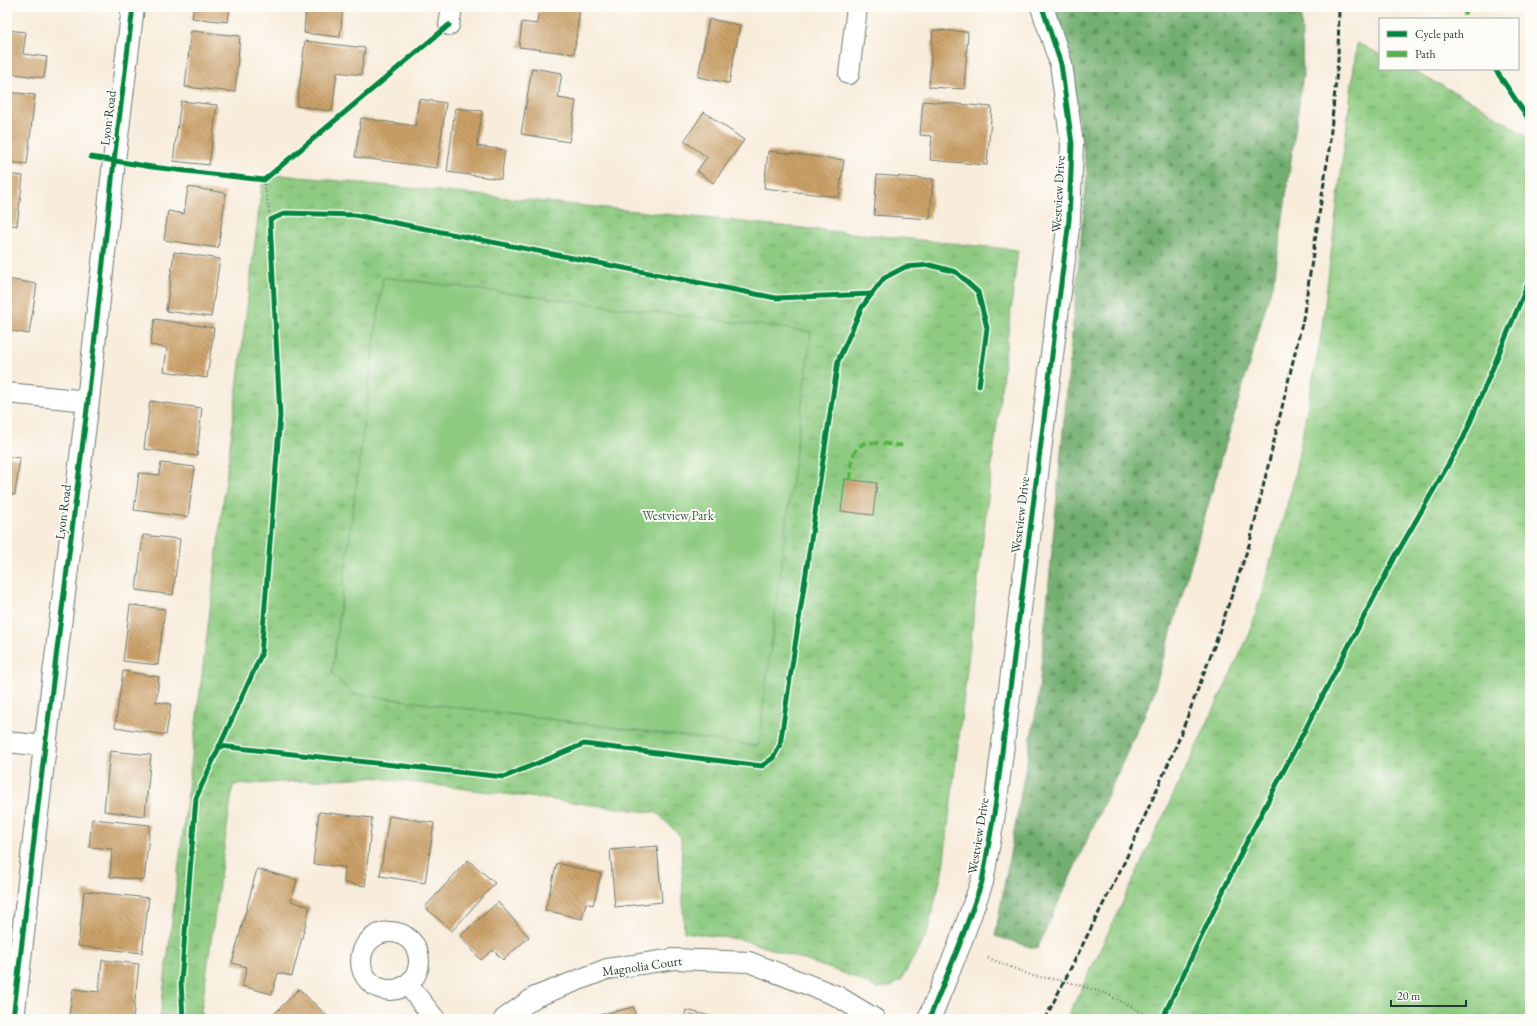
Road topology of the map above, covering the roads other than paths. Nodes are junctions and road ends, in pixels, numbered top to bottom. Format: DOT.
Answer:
graph roads {
  1 [pos="133,7"];
  2 [pos="856,7"];
  3 [pos="1042,7"];
  4 [pos="849,74"];
  5 [pos="7,393"];
  6 [pos="88,401"];
  7 [pos="7,742"];
  8 [pos="45,746"];
  9 [pos="408,985"];
  10 [pos="13,1019"];
  11 [pos="435,1019"];
  12 [pos="504,1019"];
  13 [pos="875,1019"];
  14 [pos="928,1019"];
  1 -- 6 [label="street, Lyon Road"];
  2 -- 4 [label="street"];
  3 -- 14 [label="street, Westview Drive"];
  5 -- 6 [label="street"];
  6 -- 8 [label="street, Lyon Road"];
  7 -- 8 [label="street"];
  8 -- 10 [label="street, Lyon Road"];
  9 -- 11 [label="street"];
  12 -- 13 [label="street, Magnolia Court"];
}
